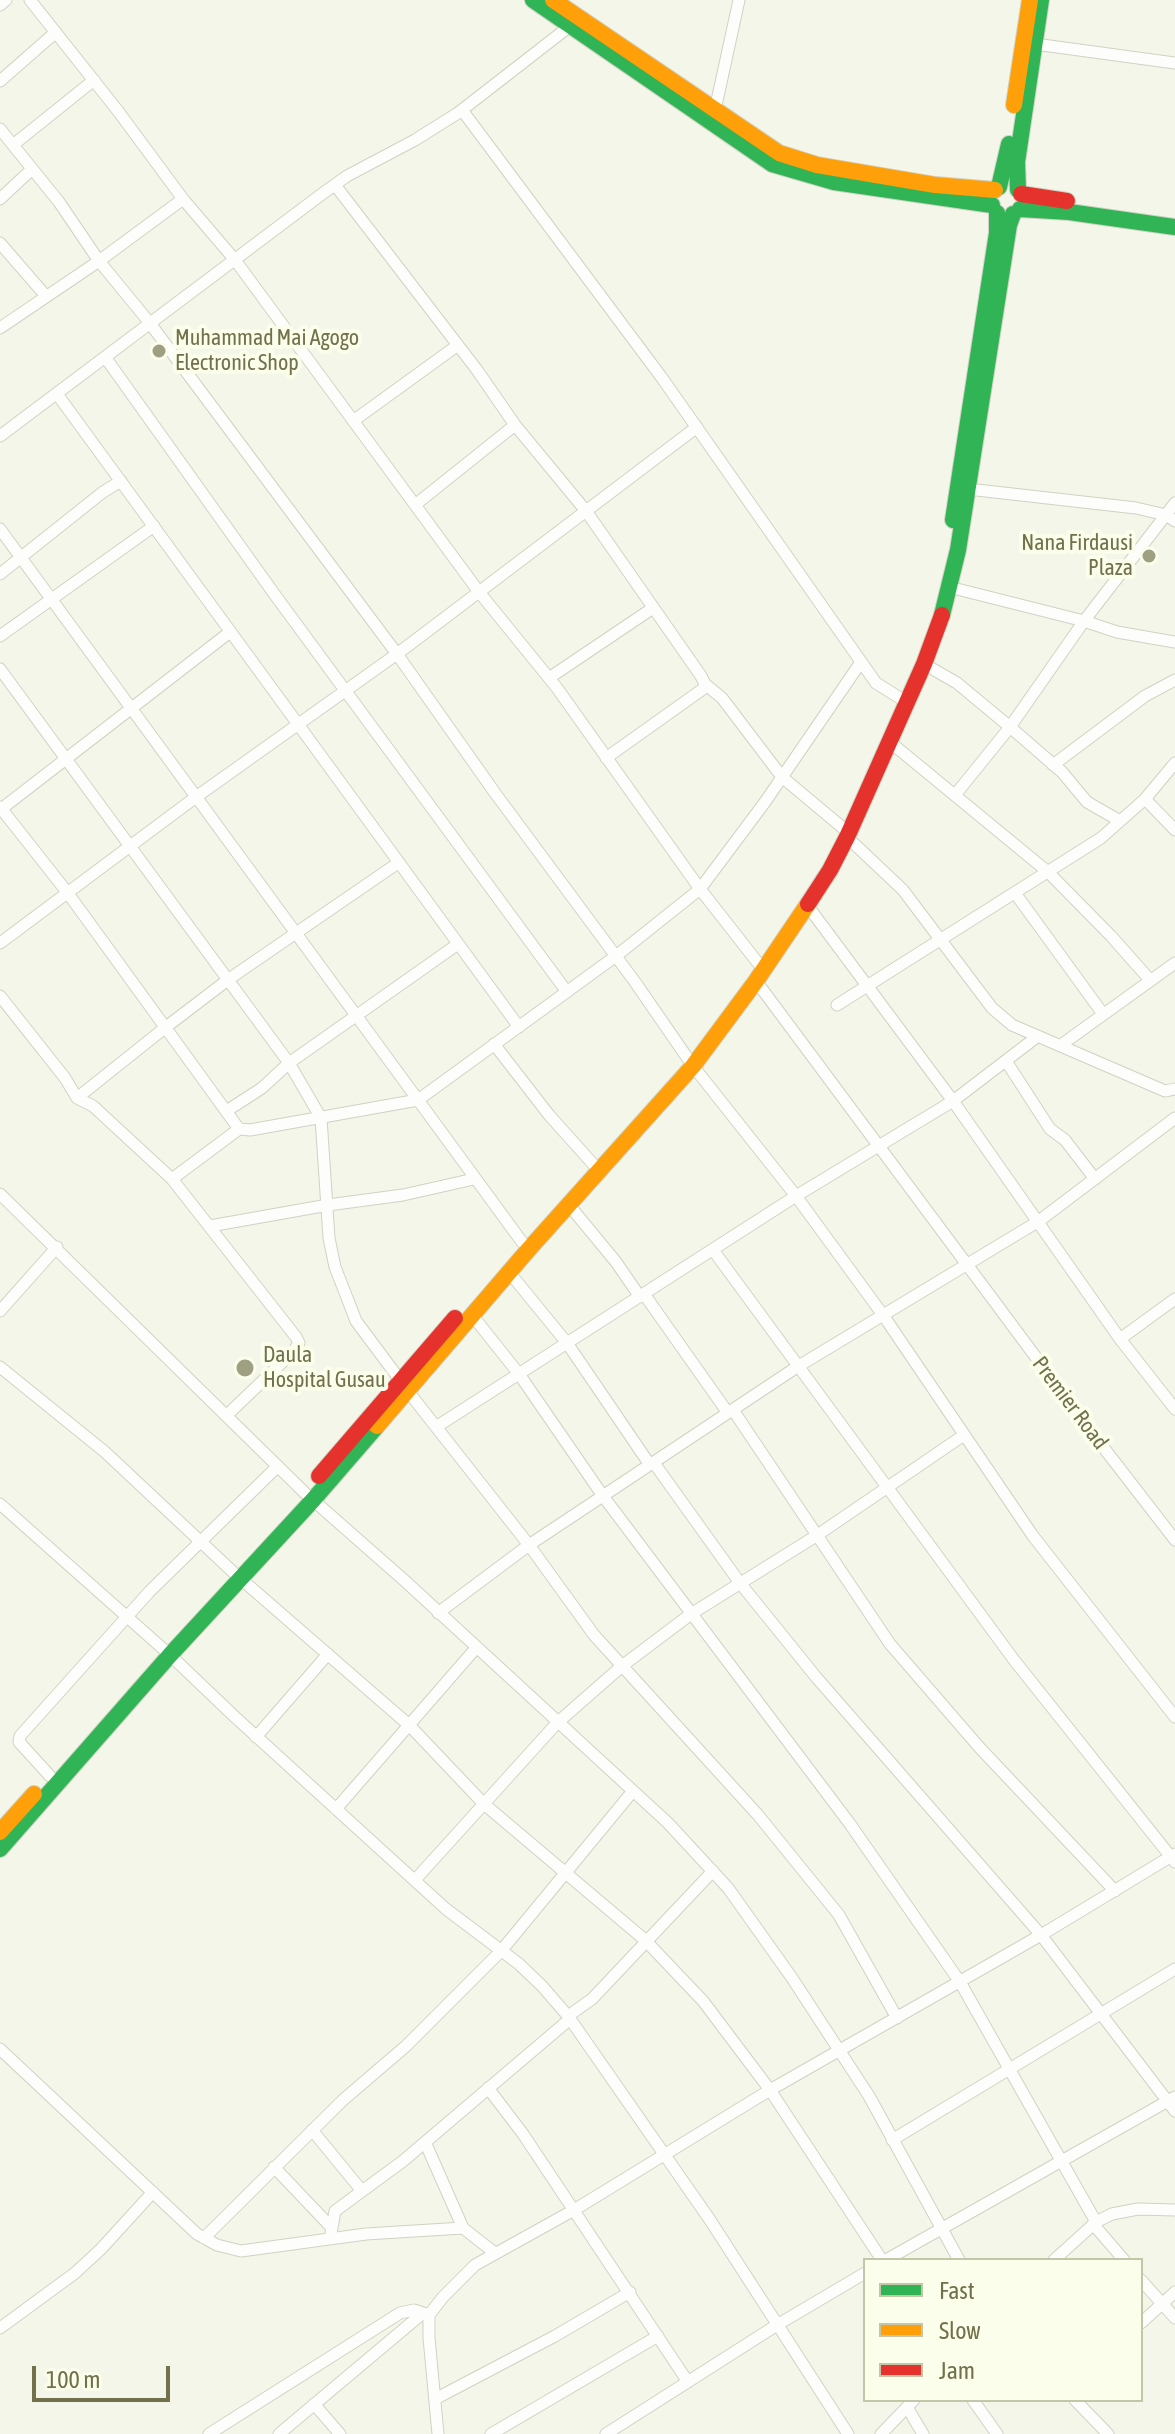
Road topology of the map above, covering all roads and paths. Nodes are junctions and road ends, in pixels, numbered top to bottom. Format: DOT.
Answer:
graph roads {
  1 [pos="6,0"];
  2 [pos="30,0"];
  3 [pos="533,0"];
  4 [pos="553,0"];
  5 [pos="739,0"];
  6 [pos="1030,0"];
  7 [pos="1041,0"];
  8 [pos="0,5"];
  9 [pos="570,26"];
  10 [pos="56,32"];
  11 [pos="1035,44"];
  12 [pos="1175,63"];
  13 [pos="94,80"];
  14 [pos="0,81"];
  15 [pos="462,110"];
  16 [pos="715,110"];
  17 [pos="1,132"];
  18 [pos="13,145"];
  19 [pos="32,169"];
  20 [pos="335,185"];
  21 [pos="0,199"];
  22 [pos="183,199"];
  23 [pos="1007,200"];
  24 [pos="1175,217"];
  25 [pos="1175,227"];
  26 [pos="0,243"];
  27 [pos="235,260"];
  28 [pos="99,261"];
  29 [pos="45,295"];
  30 [pos="149,322"];
  31 [pos="0,328"];
  32 [pos="458,345"];
  33 [pos="105,357"];
  34 [pos="57,394"];
  35 [pos="353,421"];
  36 [pos="515,425"];
  37 [pos="697,427"];
  38 [pos="0,436"];
  39 [pos="121,481"];
  40 [pos="968,489"];
  41 [pos="1175,503"];
  42 [pos="415,505"];
  43 [pos="586,511"];
  44 [pos="1171,518"];
  45 [pos="154,526"];
  46 [pos="0,529"];
  47 [pos="21,558"];
  48 [pos="0,574"];
  49 [pos="949,587"];
  50 [pos="479,592"];
  51 [pos="51,600"];
  52 [pos="653,608"];
  53 [pos="1084,621"];
  54 [pos="230,632"];
  55 [pos="0,636"];
  56 [pos="1175,642"];
  57 [pos="397,654"];
  58 [pos="861,662"];
  59 [pos="924,664"];
  60 [pos="0,669"];
  61 [pos="549,678"];
  62 [pos="1175,680"];
  63 [pos="705,684"];
  64 [pos="347,690"];
  65 [pos="900,698"];
  66 [pos="130,708"];
  67 [pos="299,725"];
  68 [pos="1010,727"];
  69 [pos="890,742"];
  70 [pos="606,758"];
  71 [pos="67,759"];
  72 [pos="1175,763"];
  73 [pos="1053,765"];
  74 [pos="782,777"];
  75 [pos="955,795"];
  76 [pos="196,797"];
  77 [pos="1145,799"];
  78 [pos="1,809"];
  79 [pos="1120,821"];
  80 [pos="1175,830"];
  81 [pos="845,832"];
  82 [pos="130,846"];
  83 [pos="398,863"];
  84 [pos="1048,872"];
  85 [pos="700,889"];
  86 [pos="67,892"];
  87 [pos="1015,893"];
  88 [pos="807,905"];
  89 [pos="296,933"];
  90 [pos="942,940"];
  91 [pos="0,943"];
  92 [pos="458,944"];
  93 [pos="616,956"];
  94 [pos="758,963"];
  95 [pos="1175,963"];
  96 [pos="229,979"];
  97 [pos="1150,980"];
  98 [pos="756,981"];
  99 [pos="869,985"];
  100 [pos="567,992"];
  101 [pos="0,996"];
  102 [pos="837,1005"];
  103 [pos="1103,1014"];
  104 [pos="357,1017"];
  105 [pos="166,1027"];
  106 [pos="519,1027"];
  107 [pos="1038,1036"];
  108 [pos="494,1044"];
  109 [pos="1061,1045"];
  110 [pos="1006,1061"];
  111 [pos="691,1062"];
  112 [pos="289,1063"];
  113 [pos="1175,1089"];
  114 [pos="77,1098"];
  115 [pos="418,1100"];
  116 [pos="953,1101"];
  117 [pos="228,1110"];
  118 [pos="321,1118"];
  119 [pos="1175,1118"];
  120 [pos="239,1129"];
  121 [pos="878,1146"];
  122 [pos="593,1164"];
  123 [pos="172,1179"];
  124 [pos="474,1179"];
  125 [pos="1095,1179"];
  126 [pos="0,1194"];
  127 [pos="796,1196"];
  128 [pos="328,1205"];
  129 [pos="569,1205"];
  130 [pos="1039,1221"];
  131 [pos="210,1226"];
  132 [pos="522,1242"];
  133 [pos="57,1247"];
  134 [pos="713,1250"];
  135 [pos="966,1265"];
  136 [pos="509,1272"];
  137 [pos="642,1295"];
  138 [pos="1175,1299"];
  139 [pos="0,1311"];
  140 [pos="472,1315"];
  141 [pos="883,1315"];
  142 [pos="1120,1339"];
  143 [pos="567,1343"];
  144 [pos="0,1367"];
  145 [pos="797,1367"];
  146 [pos="519,1374"];
  147 [pos="404,1385"];
  148 [pos="1175,1409"];
  149 [pos="730,1412"];
  150 [pos="227,1415"];
  151 [pos="436,1427"];
  152 [pos="964,1435"];
  153 [pos="652,1464"];
  154 [pos="278,1466"];
  155 [pos="886,1486"];
  156 [pos="309,1496"];
  157 [pos="603,1496"];
  158 [pos="0,1504"];
  159 [pos="816,1536"];
  160 [pos="1175,1540"];
  161 [pos="201,1543"];
  162 [pos="529,1545"];
  163 [pos="237,1575"];
  164 [pos="740,1583"];
  165 [pos="438,1613"];
  166 [pos="691,1614"];
  167 [pos="126,1616"];
  168 [pos="476,1648"];
  169 [pos="166,1652"];
  170 [pos="328,1654"];
  171 [pos="622,1666"];
  172 [pos="1175,1717"];
  173 [pos="557,1723"];
  174 [pos="409,1725"];
  175 [pos="256,1737"];
  176 [pos="50,1776"];
  177 [pos="633,1791"];
  178 [pos="484,1804"];
  179 [pos="336,1809"];
  180 [pos="3,1823"];
  181 [pos="0,1849"];
  182 [pos="1174,1857"];
  183 [pos="713,1871"];
  184 [pos="565,1873"];
  185 [pos="415,1880"];
  186 [pos="1115,1891"];
  187 [pos="1041,1935"];
  188 [pos="645,1940"];
  189 [pos="501,1951"];
  190 [pos="1175,1969"];
  191 [pos="960,1982"];
  192 [pos="1103,2013"];
  193 [pos="569,2018"];
  194 [pos="897,2018"];
  195 [pos="0,2049"];
  196 [pos="839,2052"];
  197 [pos="1008,2069"];
  198 [pos="488,2088"];
  199 [pos="770,2090"];
  200 [pos="1173,2103"];
  201 [pos="312,2130"];
  202 [pos="892,2140"];
  203 [pos="425,2142"];
  204 [pos="663,2154"];
  205 [pos="1061,2160"];
  206 [pos="274,2167"];
  207 [pos="362,2191"];
  208 [pos="153,2192"];
  209 [pos="574,2210"];
  210 [pos="1175,2210"];
  211 [pos="1094,2223"];
  212 [pos="463,2228"];
  213 [pos="940,2228"];
  214 [pos="331,2233"];
  215 [pos="204,2238"];
  216 [pos="495,2253"];
  217 [pos="883,2258"];
  218 [pos="888,2258"];
  219 [pos="958,2258"];
  220 [pos="1056,2258"];
  221 [pos="1122,2258"];
  222 [pos="863,2274"];
  223 [pos="1143,2282"];
  224 [pos="630,2292"];
  225 [pos="1175,2292"];
  226 [pos="1162,2303"];
  227 [pos="426,2314"];
  228 [pos="1175,2318"];
  229 [pos="1143,2321"];
  230 [pos="777,2325"];
  231 [pos="0,2328"];
  232 [pos="658,2336"];
  233 [pos="688,2382"];
  234 [pos="435,2399"];
  235 [pos="974,2402"];
  236 [pos="1077,2402"];
  237 [pos="911,2403"];
  238 [pos="314,2404"];
  239 [pos="209,2434"];
  240 [pos="279,2434"];
  241 [pos="340,2434"];
  242 [pos="438,2434"];
  243 [pos="491,2434"];
  244 [pos="606,2434"];
  245 [pos="848,2434"];
  246 [pos="881,2434"];
  247 [pos="923,2434"];
  248 [pos="997,2434"];
  249 [pos="1108,2434"];
  1 -- 8 [label="street"];
  2 -- 10 [label="street"];
  3 -- 9 [label="street"];
  4 -- 16 [label="street"];
  5 -- 16 [label="street"];
  6 -- 23 [label="street"];
  7 -- 11 [label="street"];
  9 -- 15 [label="street"];
  9 -- 23 [label="street"];
  10 -- 13 [label="street"];
  10 -- 14 [label="street"];
  11 -- 12 [label="street"];
  11 -- 23 [label="street"];
  13 -- 18 [label="street"];
  13 -- 22 [label="street"];
  15 -- 20 [label="street"];
  15 -- 37 [label="street"];
  16 -- 23 [label="street"];
  17 -- 18 [label="street"];
  18 -- 19 [label="street"];
  19 -- 21 [label="street"];
  19 -- 28 [label="street"];
  20 -- 27 [label="street"];
  20 -- 32 [label="street"];
  22 -- 27 [label="street"];
  22 -- 28 [label="street"];
  23 -- 24 [label="street"];
  23 -- 25 [label="street"];
  23 -- 40 [label="street"];
  23 -- 65 [label="street"];
  26 -- 29 [label="street"];
  27 -- 30 [label="street"];
  27 -- 35 [label="street"];
  28 -- 29 [label="street"];
  28 -- 30 [label="street"];
  29 -- 31 [label="street"];
  30 -- 33 [label="street"];
  30 -- 57 [label="street"];
  32 -- 35 [label="street"];
  32 -- 36 [label="street"];
  33 -- 34 [label="street"];
  33 -- 64 [label="street"];
  34 -- 38 [label="street"];
  34 -- 39 [label="street"];
  35 -- 42 [label="street"];
  36 -- 42 [label="street"];
  36 -- 43 [label="street"];
  37 -- 43 [label="street"];
  37 -- 58 [label="street"];
  39 -- 45 [label="street"];
  39 -- 47 [label="street"];
  40 -- 44 [label="street"];
  40 -- 49 [label="street"];
  41 -- 44 [label="street"];
  42 -- 50 [label="street"];
  43 -- 50 [label="street"];
  43 -- 52 [label="street"];
  44 -- 53 [label="street"];
  45 -- 51 [label="street"];
  45 -- 54 [label="street"];
  46 -- 47 [label="street"];
  47 -- 48 [label="street"];
  47 -- 51 [label="street"];
  49 -- 53 [label="street"];
  49 -- 59 [label="street"];
  50 -- 57 [label="street"];
  50 -- 61 [label="street"];
  51 -- 55 [label="street"];
  51 -- 66 [label="street"];
  52 -- 61 [label="street"];
  52 -- 63 [label="street"];
  53 -- 56 [label="street"];
  53 -- 68 [label="street"];
  54 -- 66 [label="street"];
  54 -- 67 [label="street"];
  57 -- 64 [label="street"];
  57 -- 93 [label="street"];
  58 -- 65 [label="street"];
  58 -- 74 [label="street"];
  59 -- 68 [label="street"];
  59 -- 69 [label="street"];
  60 -- 71 [label="street"];
  61 -- 70 [label="street"];
  62 -- 73 [label="street"];
  63 -- 70 [label="street"];
  63 -- 74 [label="street"];
  64 -- 67 [label="street"];
  64 -- 100 [label="street"];
  65 -- 81 [label="street"];
  66 -- 71 [label="street"];
  66 -- 76 [label="street"];
  67 -- 76 [label="street"];
  67 -- 83 [label="street"];
  68 -- 73 [label="street"];
  68 -- 75 [label="street"];
  69 -- 75 [label="street"];
  69 -- 81 [label="street"];
  70 -- 85 [label="street"];
  71 -- 78 [label="street"];
  71 -- 82 [label="street"];
  72 -- 77 [label="street"];
  73 -- 79 [label="street"];
  74 -- 81 [label="street"];
  74 -- 85 [label="street"];
  75 -- 84 [label="street"];
  76 -- 82 [label="street"];
  76 -- 89 [label="street"];
  77 -- 79 [label="street"];
  77 -- 80 [label="street"];
  78 -- 86 [label="street"];
  79 -- 84 [label="street"];
  81 -- 88 [label="street"];
  81 -- 90 [label="street"];
  81 -- 94 [label="street"];
  82 -- 86 [label="street"];
  82 -- 96 [label="street"];
  83 -- 89 [label="street"];
  83 -- 92 [label="street"];
  84 -- 87 [label="street"];
  84 -- 97 [label="street"];
  85 -- 93 [label="street"];
  85 -- 94 [label="street"];
  86 -- 91 [label="street"];
  86 -- 105 [label="street"];
  87 -- 90 [label="street"];
  87 -- 103 [label="street"];
  88 -- 98 [label="street"];
  88 -- 99 [label="street"];
  89 -- 96 [label="street"];
  89 -- 104 [label="street"];
  90 -- 99 [label="street"];
  90 -- 107 [label="street"];
  92 -- 104 [label="street"];
  92 -- 106 [label="street"];
  93 -- 100 [label="street"];
  93 -- 111 [label="street"];
  94 -- 111 [label="street"];
  95 -- 97 [label="street"];
  96 -- 105 [label="street"];
  96 -- 112 [label="street"];
  97 -- 103 [label="street"];
  98 -- 111 [label="street"];
  98 -- 121 [label="street, Premier Road"];
  99 -- 102 [label="street"];
  99 -- 116 [label="street"];
  100 -- 106 [label="street"];
  101 -- 114 [label="street"];
  103 -- 109 [label="street"];
  104 -- 112 [label="street"];
  104 -- 115 [label="street"];
  105 -- 114 [label="street"];
  105 -- 117 [label="street"];
  106 -- 108 [label="street"];
  107 -- 109 [label="street"];
  107 -- 110 [label="street"];
  108 -- 115 [label="street"];
  108 -- 122 [label="street"];
  109 -- 113 [label="street"];
  110 -- 116 [label="street"];
  110 -- 125 [label="street"];
  111 -- 122 [label="street"];
  111 -- 127 [label="street"];
  111 -- 129 [label="street"];
  112 -- 117 [label="street"];
  112 -- 118 [label="street"];
  114 -- 123 [label="street"];
  115 -- 118 [label="street"];
  115 -- 124 [label="street"];
  116 -- 121 [label="street"];
  116 -- 130 [label="street"];
  117 -- 120 [label="street"];
  118 -- 120 [label="street"];
  118 -- 128 [label="street"];
  119 -- 125 [label="street"];
  120 -- 123 [label="street"];
  121 -- 127 [label="street"];
  121 -- 135 [label="street, Premier Road"];
  122 -- 132 [label="street"];
  123 -- 131 [label="street"];
  124 -- 128 [label="street"];
  124 -- 132 [label="street"];
  125 -- 130 [label="street"];
  126 -- 133 [label="street"];
  127 -- 134 [label="street"];
  127 -- 141 [label="street"];
  128 -- 131 [label="street"];
  128 -- 147 [label="street"];
  129 -- 136 [label="street"];
  129 -- 137 [label="street"];
  130 -- 135 [label="street"];
  130 -- 142 [label="street"];
  131 -- 150 [label="street"];
  132 -- 147 [label="street"];
  133 -- 139 [label="street"];
  133 -- 150 [label="street"];
  134 -- 137 [label="street"];
  134 -- 145 [label="street"];
  135 -- 141 [label="street"];
  135 -- 160 [label="street, Premier Road"];
  136 -- 140 [label="street"];
  136 -- 143 [label="street"];
  137 -- 143 [label="street"];
  137 -- 149 [label="street"];
  138 -- 142 [label="street"];
  140 -- 146 [label="street"];
  140 -- 147 [label="street"];
  141 -- 145 [label="street"];
  141 -- 152 [label="street"];
  142 -- 148 [label="street"];
  143 -- 146 [label="street"];
  143 -- 153 [label="street"];
  144 -- 161 [label="street"];
  145 -- 149 [label="street"];
  145 -- 155 [label="street"];
  146 -- 151 [label="street"];
  146 -- 157 [label="street"];
  147 -- 151 [label="street"];
  147 -- 156 [label="street"];
  149 -- 153 [label="street"];
  149 -- 159 [label="street"];
  150 -- 154 [label="street"];
  151 -- 162 [label="street"];
  152 -- 155 [label="street"];
  152 -- 172 [label="street"];
  153 -- 157 [label="street"];
  153 -- 164 [label="street"];
  154 -- 156 [label="street"];
  154 -- 161 [label="street"];
  155 -- 159 [label="street"];
  155 -- 182 [label="street"];
  156 -- 163 [label="street"];
  156 -- 165 [label="street"];
  157 -- 162 [label="street"];
  157 -- 166 [label="street"];
  158 -- 167 [label="street"];
  159 -- 164 [label="street"];
  159 -- 186 [label="street"];
  161 -- 163 [label="street"];
  161 -- 167 [label="street"];
  162 -- 165 [label="street"];
  162 -- 171 [label="street"];
  163 -- 169 [label="street"];
  163 -- 170 [label="street"];
  164 -- 166 [label="street"];
  164 -- 187 [label="street"];
  165 -- 168 [label="street"];
  166 -- 171 [label="street"];
  166 -- 191 [label="street"];
  167 -- 169 [label="street"];
  167 -- 176 [label="street"];
  168 -- 173 [label="street"];
  168 -- 174 [label="street"];
  169 -- 175 [label="street"];
  169 -- 176 [label="street"];
  169 -- 181 [label="street"];
  170 -- 174 [label="street"];
  170 -- 175 [label="street"];
  171 -- 173 [label="street"];
  171 -- 194 [label="street"];
  173 -- 177 [label="street"];
  173 -- 178 [label="street"];
  174 -- 178 [label="street"];
  174 -- 179 [label="street"];
  175 -- 179 [label="street"];
  176 -- 180 [label="street"];
  177 -- 183 [label="street"];
  177 -- 184 [label="street"];
  178 -- 184 [label="street"];
  178 -- 185 [label="street"];
  179 -- 185 [label="street"];
  182 -- 186 [label="street"];
  183 -- 188 [label="street"];
  183 -- 196 [label="street"];
  184 -- 188 [label="street"];
  184 -- 189 [label="street"];
  185 -- 189 [label="street"];
  186 -- 187 [label="street"];
  187 -- 191 [label="street"];
  187 -- 192 [label="street"];
  188 -- 193 [label="street"];
  188 -- 199 [label="street"];
  189 -- 193 [label="street"];
  189 -- 201 [label="street"];
  190 -- 192 [label="street"];
  191 -- 194 [label="street"];
  191 -- 197 [label="street"];
  192 -- 197 [label="street"];
  192 -- 200 [label="street"];
  193 -- 198 [label="street"];
  193 -- 204 [label="street"];
  194 -- 196 [label="street"];
  195 -- 208 [label="street"];
  196 -- 199 [label="street"];
  196 -- 202 [label="street"];
  197 -- 202 [label="street"];
  197 -- 205 [label="street"];
  198 -- 203 [label="street"];
  198 -- 209 [label="street"];
  199 -- 204 [label="street"];
  199 -- 217 [label="street"];
  200 -- 205 [label="street"];
  201 -- 206 [label="street"];
  201 -- 207 [label="street"];
  202 -- 213 [label="street"];
  203 -- 207 [label="street"];
  203 -- 212 [label="street"];
  204 -- 209 [label="street"];
  204 -- 230 [label="street"];
  205 -- 211 [label="street"];
  205 -- 213 [label="street"];
  206 -- 214 [label="street"];
  206 -- 215 [label="street"];
  207 -- 214 [label="street"];
  208 -- 215 [label="street"];
  208 -- 231 [label="street"];
  209 -- 216 [label="street"];
  209 -- 224 [label="street"];
  210 -- 211 [label="street"];
  211 -- 220 [label="street"];
  211 -- 221 [label="street"];
  212 -- 214 [label="street"];
  212 -- 216 [label="street"];
  213 -- 218 [label="street"];
  213 -- 219 [label="street"];
  214 -- 215 [label="street"];
  216 -- 227 [label="street"];
  222 -- 230 [label="street"];
  223 -- 226 [label="street"];
  224 -- 232 [label="street"];
  224 -- 234 [label="street"];
  225 -- 226 [label="street"];
  226 -- 228 [label="street"];
  226 -- 229 [label="street"];
  227 -- 234 [label="street"];
  227 -- 238 [label="street"];
  227 -- 239 [label="street"];
  230 -- 233 [label="street"];
  230 -- 245 [label="street"];
  232 -- 233 [label="street"];
  232 -- 243 [label="street"];
  233 -- 244 [label="street"];
  234 -- 242 [label="street"];
  235 -- 248 [label="street"];
  236 -- 249 [label="street"];
  237 -- 246 [label="street"];
  237 -- 247 [label="street"];
  238 -- 240 [label="street"];
  238 -- 241 [label="street"];
}
